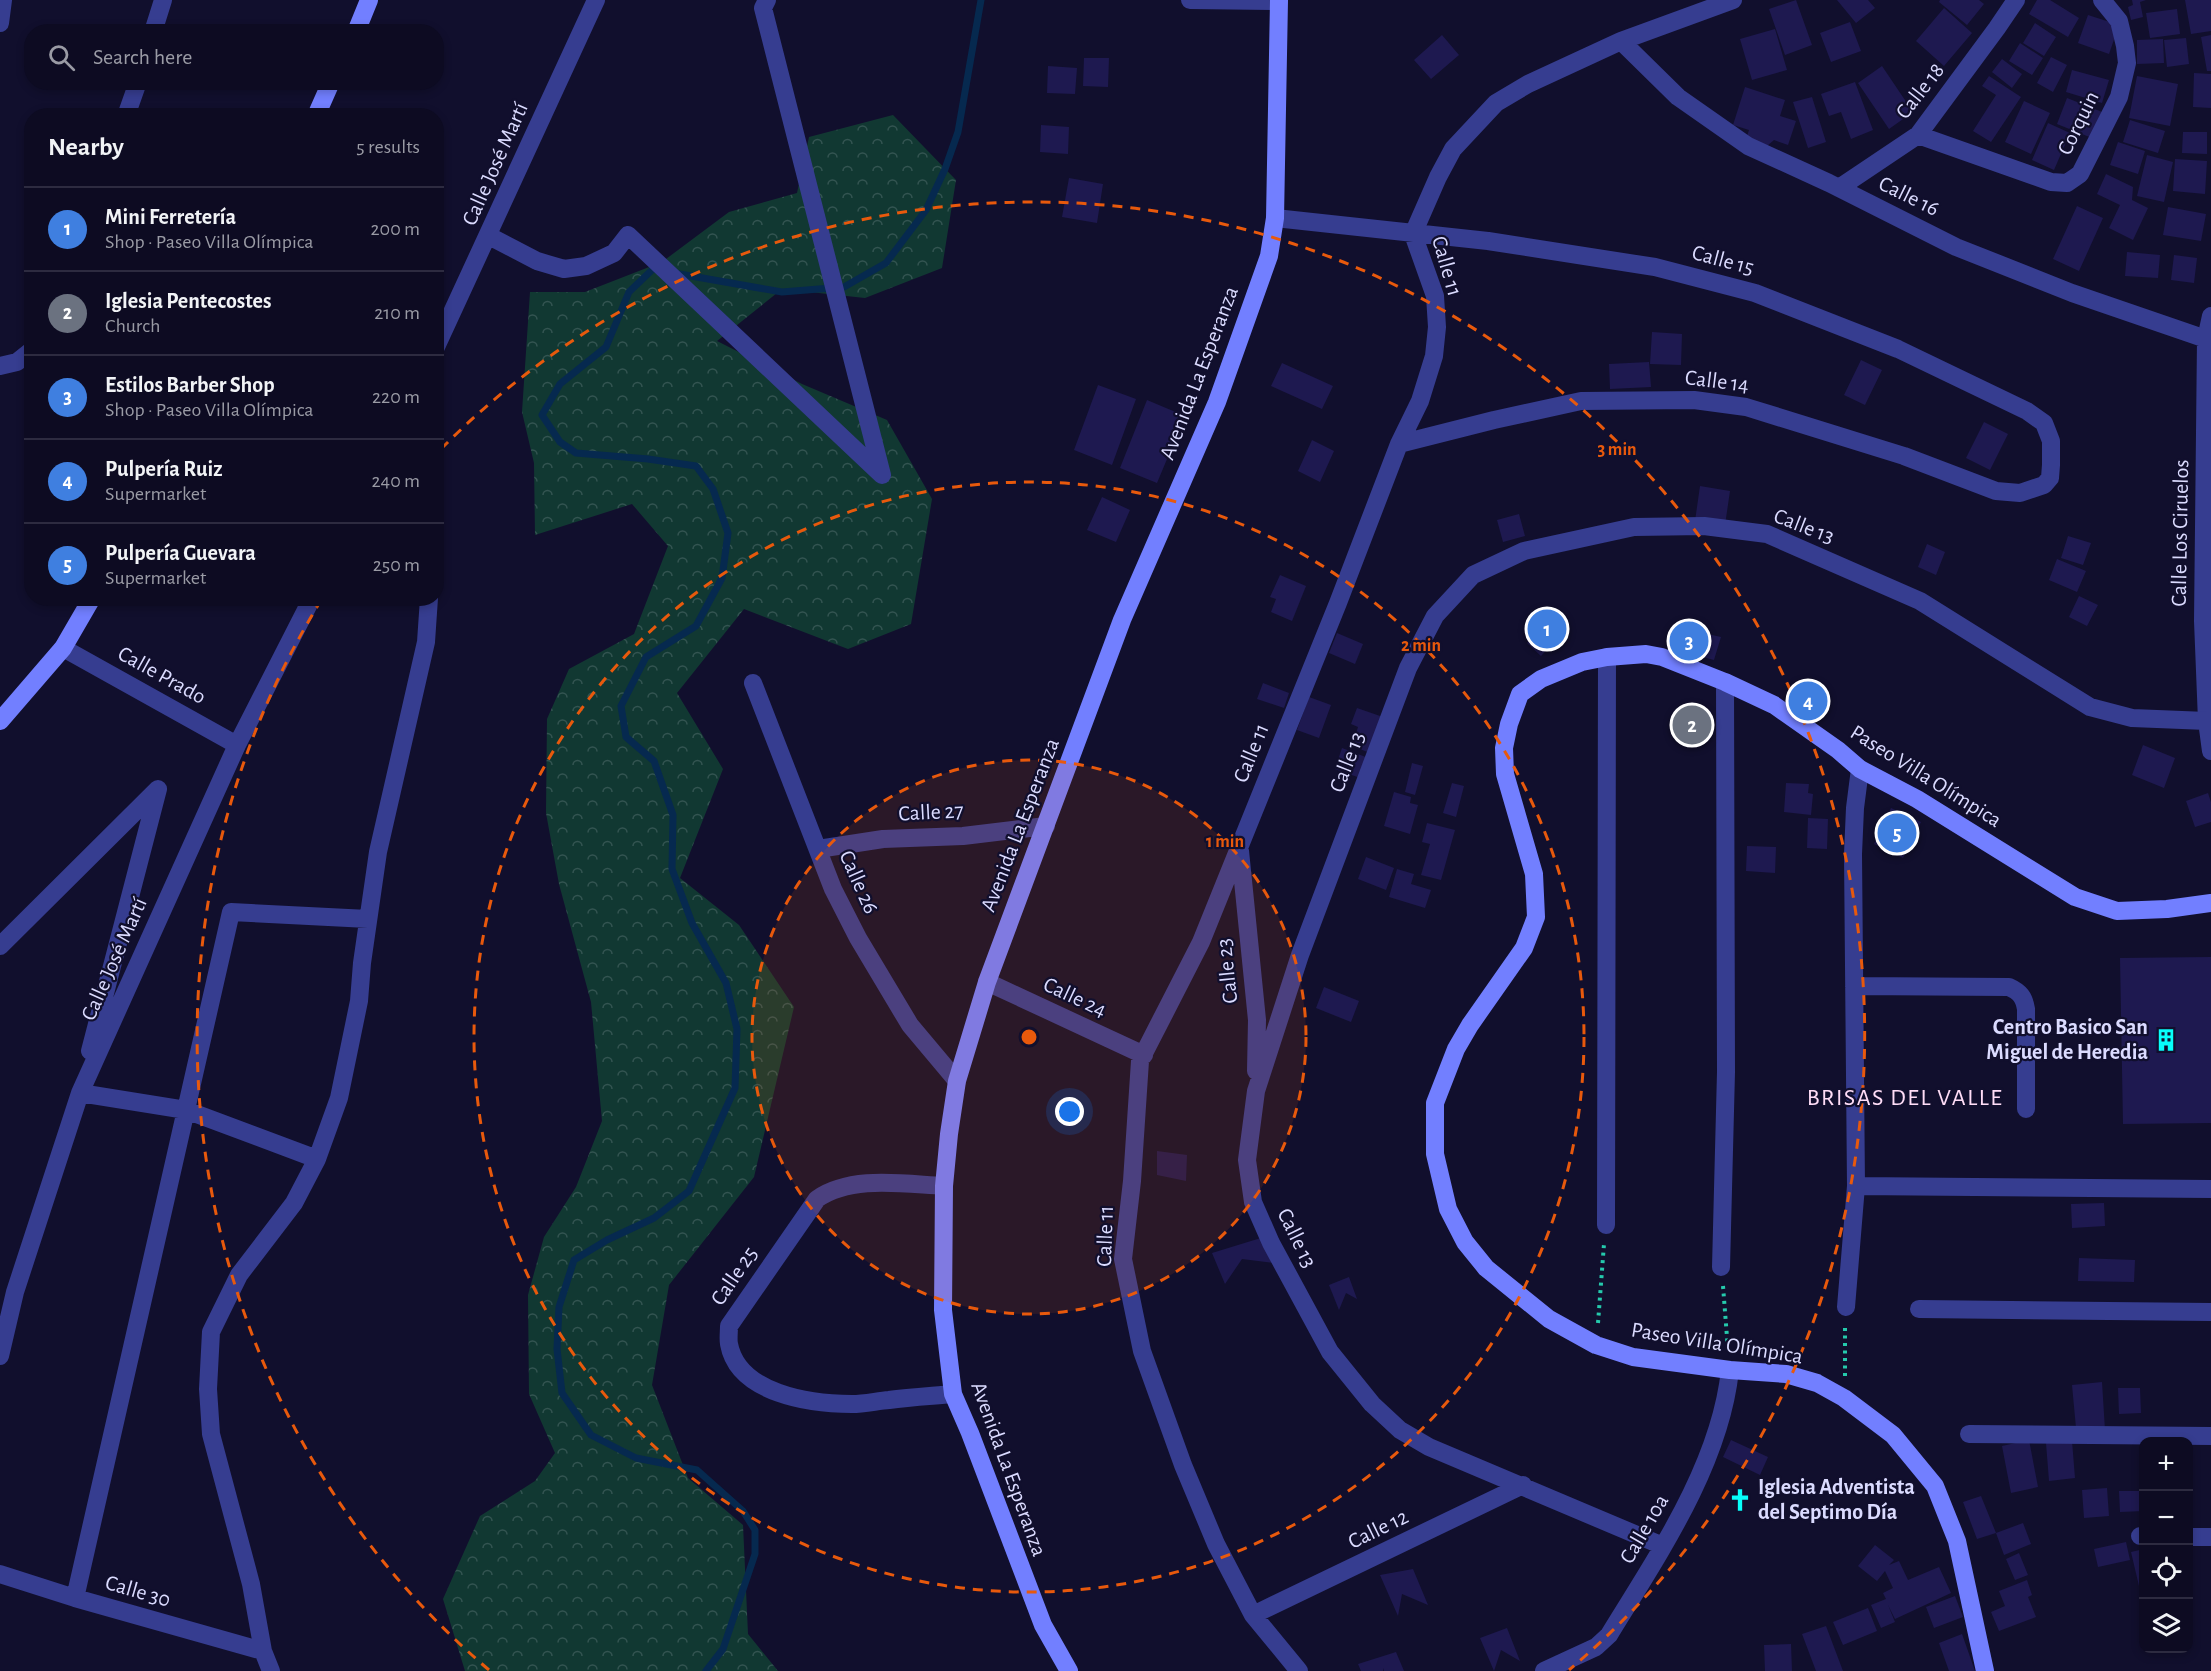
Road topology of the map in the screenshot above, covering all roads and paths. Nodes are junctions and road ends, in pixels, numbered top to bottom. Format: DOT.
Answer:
graph roads {
  1 [pos="3,0"];
  2 [pos="163,0"];
  3 [pos="369,0"];
  4 [pos="596,0"];
  5 [pos="767,0"];
  6 [pos="1190,0"];
  7 [pos="1733,0"];
  8 [pos="2016,0"];
  9 [pos="2102,0"];
  10 [pos="1279,1"];
  11 [pos="0,23"];
  12 [pos="156,24"];
  13 [pos="359,24"];
  14 [pos="1622,41"];
  15 [pos="135,90"];
  16 [pos="327,90"];
  17 [pos="129,108"];
  18 [pos="320,108"];
  19 [pos="1918,135"];
  20 [pos="1839,188"];
  21 [pos="1275,218"];
  22 [pos="1413,234"];
  23 [pos="489,236"];
  24 [pos="2211,316"];
  25 [pos="444,330"];
  26 [pos="2206,339"];
  27 [pos="24,357"];
  28 [pos="0,366"];
  29 [pos="1399,444"];
  30 [pos="2020,493"];
  31 [pos="87,606"];
  32 [pos="308,606"];
  33 [pos="428,606"];
  34 [pos="63,648"];
  35 [pos="1606,657"];
  36 [pos="1725,682"];
  37 [pos="753,683"];
  38 [pos="0,721"];
  39 [pos="2207,721"];
  40 [pos="237,745"];
  41 [pos="2211,751"];
  42 [pos="1860,769"];
  43 [pos="1046,826"];
  44 [pos="1240,845"];
  45 [pos="818,849"];
  46 [pos="2211,903"];
  47 [pos="368,919"];
  48 [pos="0,945"];
  49 [pos="987,982"];
  50 [pos="1854,986"];
  51 [pos="1144,1055"];
  52 [pos="957,1081"];
  53 [pos="1256,1091"];
  54 [pos="80,1093"];
  55 [pos="2026,1109"];
  56 [pos="186,1110"];
  57 [pos="74,1112"];
  58 [pos="317,1159"];
  59 [pos="944,1186"];
  60 [pos="1856,1186"];
  61 [pos="2211,1189"];
  62 [pos="1606,1225"];
  63 [pos="1721,1267"];
  64 [pos="1846,1307"];
  65 [pos="1919,1309"];
  66 [pos="2211,1312"];
  67 [pos="1596,1345"];
  68 [pos="0,1356"];
  69 [pos="1730,1370"];
  70 [pos="953,1394"];
  71 [pos="1844,1398"];
  72 [pos="1969,1434"];
  73 [pos="2211,1436"];
  74 [pos="1523,1485"];
  75 [pos="2193,1537"];
  76 [pos="2211,1537"];
  77 [pos="1663,1546"];
  78 [pos="0,1574"];
  79 [pos="75,1598"];
  80 [pos="1253,1615"];
  81 [pos="263,1651"];
  82 [pos="271,1671"];
  83 [pos="1067,1671"];
  84 [pos="1299,1671"];
  85 [pos="1544,1671"];
  86 [pos="1985,1671"];
  1 -- 11 [label="street"];
  2 -- 12 [label="street"];
  3 -- 13 [label="main road"];
  4 -- 23 [label="street, Calle José Martí"];
  5 -- 23 [label="street"];
  6 -- 10 [label="street"];
  7 -- 14 [label="street, Calle 11"];
  8 -- 19 [label="street, Calle 18"];
  9 -- 19 [label="street, Corquin"];
  10 -- 21 [label="main road, Avenida La Esperanza"];
  14 -- 20 [label="street, Calle 16"];
  14 -- 22 [label="street, Calle 11"];
  15 -- 17 [label="street"];
  16 -- 18 [label="main road"];
  19 -- 20 [label="street, Calle 18"];
  20 -- 26 [label="street, Calle 16"];
  21 -- 22 [label="street, Calle 15"];
  21 -- 43 [label="main road, Avenida La Esperanza"];
  22 -- 29 [label="street, Calle 11"];
  22 -- 30 [label="street, Calle 15"];
  23 -- 25 [label="street, Calle José Martí"];
  24 -- 26 [label="street, Calle Los Ciruelos"];
  26 -- 39 [label="street, Calle Los Ciruelos"];
  27 -- 28 [label="street"];
  29 -- 30 [label="street, Calle 14"];
  29 -- 44 [label="street, Calle 11"];
  31 -- 34 [label="main road"];
  32 -- 40 [label="street, Calle José Martí"];
  33 -- 47 [label="street"];
  34 -- 38 [label="main road"];
  34 -- 40 [label="street, Calle Prado"];
  35 -- 36 [label="main road, Paseo Villa Olímpica"];
  35 -- 62 [label="street"];
  35 -- 67 [label="main road, Paseo Villa Olímpica"];
  36 -- 42 [label="main road, Paseo Villa Olímpica"];
  36 -- 63 [label="street"];
  37 -- 45 [label="street, Calle 26"];
  39 -- 41 [label="street, Calle Los Ciruelos"];
  39 -- 53 [label="street, Calle 13"];
  40 -- 54 [label="street, Calle José Martí"];
  42 -- 46 [label="main road, Paseo Villa Olímpica"];
  42 -- 50 [label="street"];
  43 -- 45 [label="street, Calle 27"];
  43 -- 49 [label="main road, Avenida La Esperanza"];
  44 -- 51 [label="street, Calle 11"];
  44 -- 53 [label="street, Calle 23"];
  45 -- 52 [label="street, Calle 26"];
  47 -- 56 [label="street"];
  47 -- 58 [label="street"];
  48 -- 57 [label="street"];
  49 -- 51 [label="street, Calle 24"];
  49 -- 52 [label="main road, Avenida La Esperanza"];
  50 -- 55 [label="street"];
  50 -- 60 [label="street"];
  51 -- 80 [label="street, Calle 11"];
  52 -- 59 [label="main road, Avenida La Esperanza"];
  53 -- 74 [label="street, Calle 13"];
  54 -- 56 [label="street"];
  54 -- 57 [label="street, Calle José Martí"];
  56 -- 58 [label="street"];
  56 -- 79 [label="street"];
  57 -- 68 [label="street, Calle José Martí"];
  58 -- 81 [label="street"];
  59 -- 70 [label="main road, Avenida La Esperanza"];
  59 -- 70 [label="street, Calle 25"];
  60 -- 61 [label="street"];
  60 -- 64 [label="street"];
  62 -- 67 [label="path"];
  63 -- 69 [label="path"];
  64 -- 71 [label="path"];
  65 -- 66 [label="street"];
  67 -- 69 [label="main road, Paseo Villa Olímpica"];
  69 -- 71 [label="main road, Paseo Villa Olímpica"];
  69 -- 77 [label="street, Calle 10a"];
  70 -- 83 [label="main road, Avenida La Esperanza"];
  71 -- 86 [label="main road, Paseo Villa Olímpica"];
  72 -- 73 [label="street"];
  74 -- 77 [label="street, Calle 13"];
  74 -- 80 [label="street, Calle 12"];
  75 -- 76 [label="street"];
  77 -- 85 [label="street, Calle 10a"];
  78 -- 79 [label="street, Calle 30"];
  79 -- 81 [label="street, Calle 30"];
  80 -- 84 [label="street, Calle 11"];
  81 -- 82 [label="street"];
}
